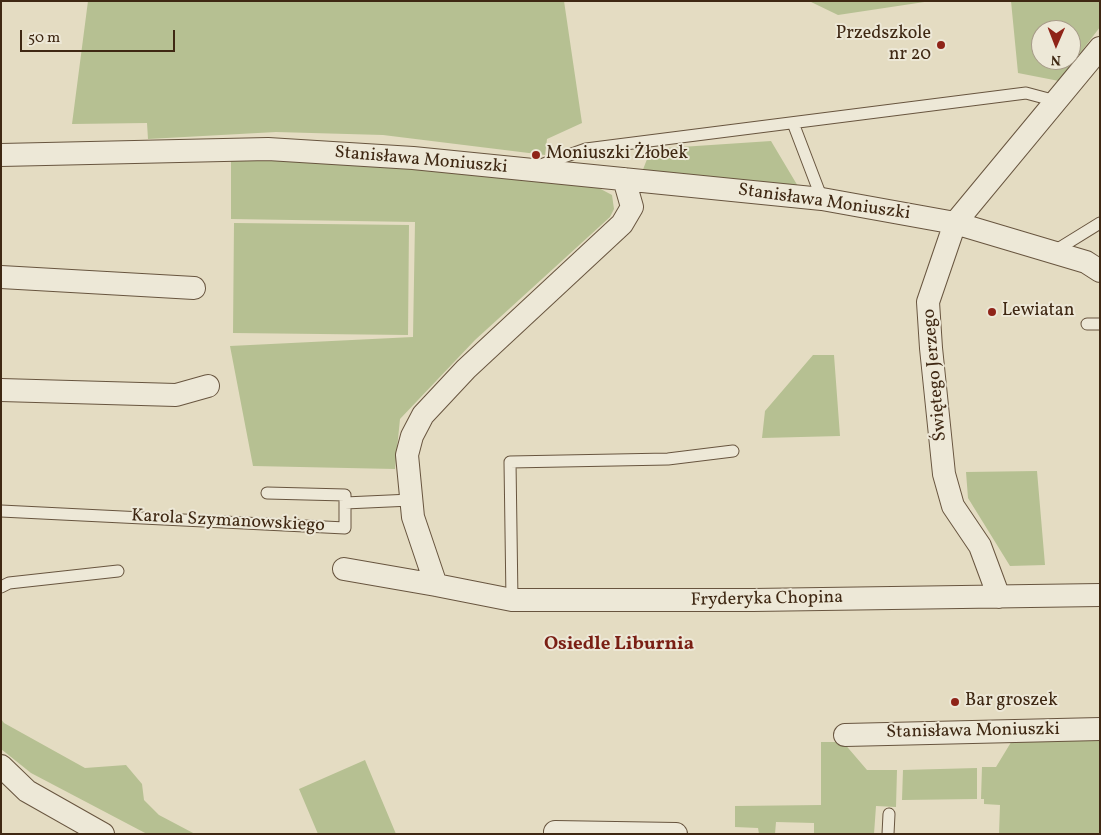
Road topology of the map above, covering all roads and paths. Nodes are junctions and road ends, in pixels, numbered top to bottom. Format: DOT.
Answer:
graph roads {
  1 [pos="1099,49"];
  2 [pos="1056,101"];
  3 [pos="793,123"];
  4 [pos="1,155"];
  5 [pos="528,170"];
  6 [pos="624,180"];
  7 [pos="822,199"];
  8 [pos="954,223"];
  9 [pos="1100,223"];
  10 [pos="1053,252"];
  11 [pos="1100,271"];
  12 [pos="1,278"];
  13 [pos="194,288"];
  14 [pos="1087,324"];
  15 [pos="1100,324"];
  16 [pos="208,386"];
  17 [pos="1,390"];
  18 [pos="733,451"];
  19 [pos="267,493"];
  20 [pos="411,500"];
  21 [pos="345,503"];
  22 [pos="1,511"];
  23 [pos="344,569"];
  24 [pos="118,571"];
  25 [pos="436,585"];
  26 [pos="1,587"];
  27 [pos="1100,595"];
  28 [pos="999,597"];
  29 [pos="512,600"];
  30 [pos="1100,729"];
  31 [pos="845,735"];
  32 [pos="1,766"];
  33 [pos="889,814"];
  34 [pos="102,834"];
  35 [pos="555,834"];
  36 [pos="676,834"];
  37 [pos="888,834"];
  1 -- 2 [label="street, Świętego Jerzego"];
  2 -- 3 [label="lane"];
  2 -- 8 [label="street, Świętego Jerzego"];
  3 -- 5 [label="lane"];
  3 -- 7 [label="lane"];
  4 -- 5 [label="street, Stanisława Moniuszki"];
  5 -- 6 [label="street, Stanisława Moniuszki"];
  6 -- 7 [label="street, Stanisława Moniuszki"];
  6 -- 20 [label="street"];
  7 -- 8 [label="street, Stanisława Moniuszki"];
  8 -- 10 [label="street, Stanisława Moniuszki"];
  8 -- 28 [label="street, Świętego Jerzego"];
  9 -- 10 [label="lane"];
  10 -- 11 [label="street, Stanisława Moniuszki"];
  12 -- 13 [label="street"];
  14 -- 15 [label="lane"];
  16 -- 17 [label="street"];
  18 -- 29 [label="lane"];
  19 -- 21 [label="lane, Karola Szymanowskiego"];
  20 -- 21 [label="lane"];
  20 -- 25 [label="street"];
  21 -- 22 [label="lane, Karola Szymanowskiego"];
  23 -- 25 [label="street, Fryderyka Chopina"];
  24 -- 26 [label="lane"];
  25 -- 29 [label="street, Fryderyka Chopina"];
  27 -- 28 [label="street, Fryderyka Chopina"];
  28 -- 29 [label="street, Fryderyka Chopina"];
  30 -- 31 [label="street, Stanisława Moniuszki"];
  32 -- 34 [label="street"];
  33 -- 37 [label="lane"];
  35 -- 36 [label="street"];
}
